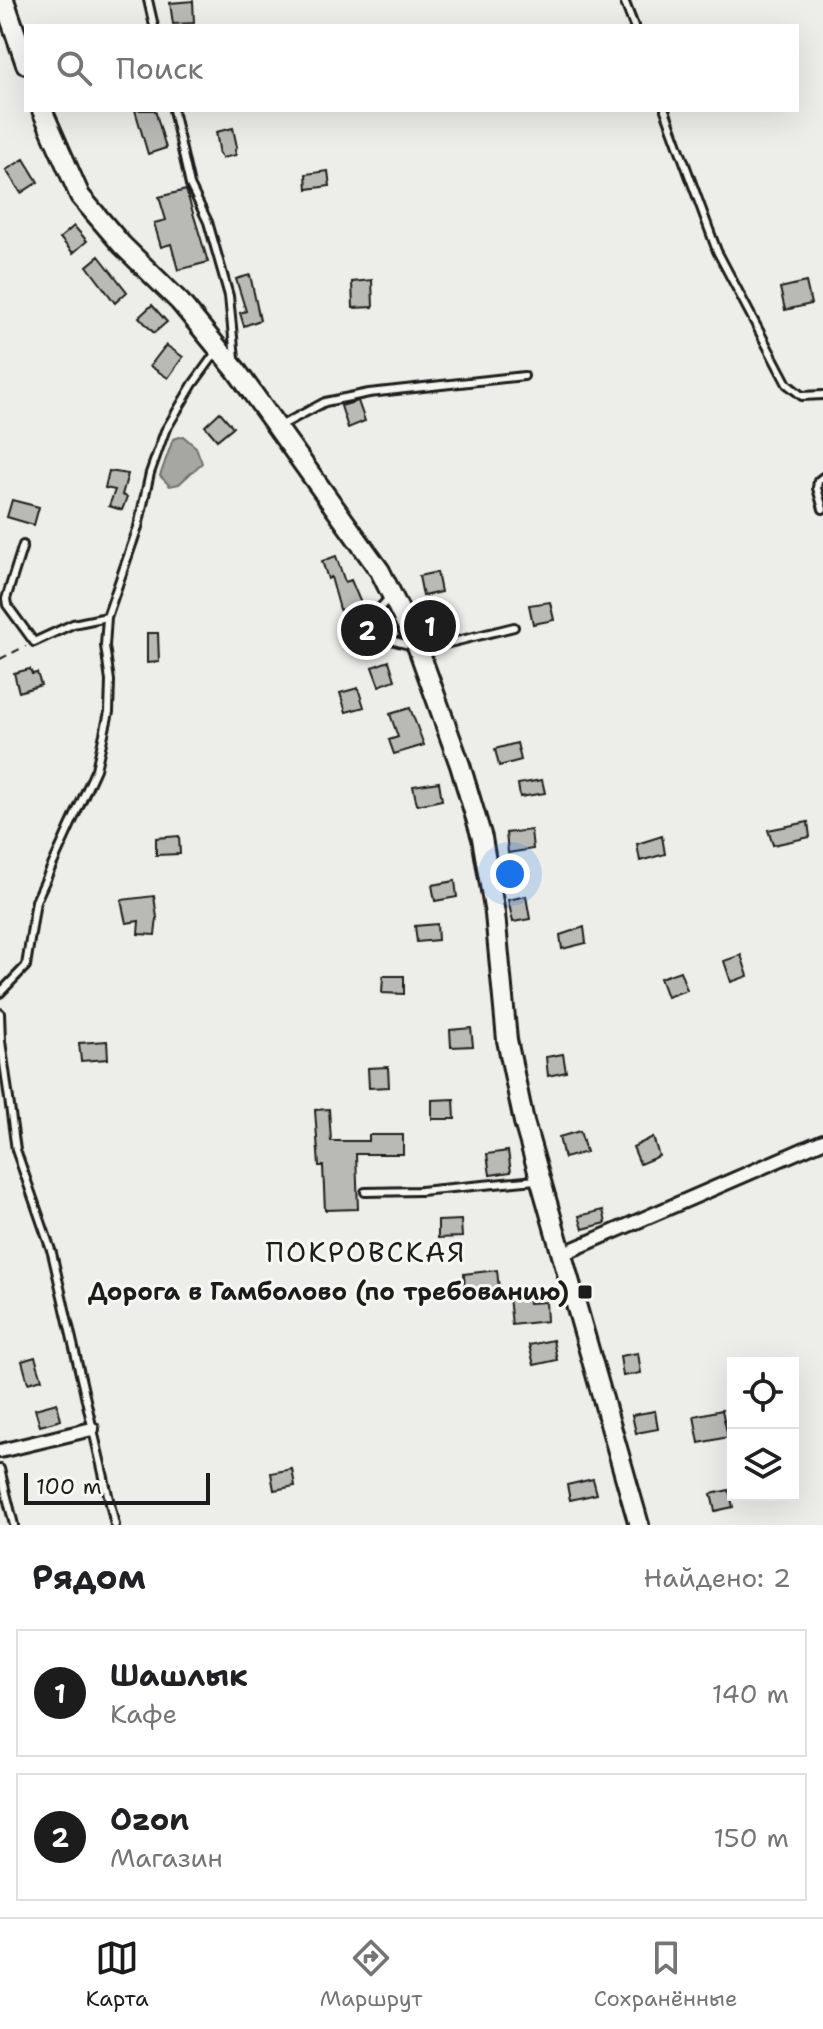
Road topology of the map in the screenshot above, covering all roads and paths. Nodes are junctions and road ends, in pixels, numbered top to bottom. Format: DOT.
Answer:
graph roads {
  1 [pos="4,0"];
  2 [pos="148,0"];
  3 [pos="624,0"];
  4 [pos="154,24"];
  5 [pos="633,24"];
  6 [pos="24,58"];
  7 [pos="43,112"];
  8 [pos="173,112"];
  9 [pos="666,112"];
  10 [pos="219,348"];
  11 [pos="236,370"];
  12 [pos="524,376"];
  13 [pos="823,395"];
  14 [pos="278,428"];
  15 [pos="823,477"];
  16 [pos="823,509"];
  17 [pos="23,545"];
  18 [pos="107,617"];
  19 [pos="514,627"];
  20 [pos="34,642"];
  21 [pos="418,649"];
  22 [pos="0,659"];
  23 [pos="0,993"];
  24 [pos="0,1013"];
  25 [pos="823,1141"];
  26 [pos="539,1180"];
  27 [pos="365,1192"];
  28 [pos="562,1254"];
  29 [pos="92,1429"];
  30 [pos="0,1451"];
  31 [pos="0,1469"];
  32 [pos="14,1525"];
  33 [pos="115,1525"];
  34 [pos="639,1525"];
  1 -- 6 [label="main road"];
  2 -- 4 [label="lane"];
  3 -- 5 [label="lane"];
  7 -- 10 [label="main road"];
  8 -- 11 [label="lane"];
  9 -- 13 [label="lane"];
  10 -- 11 [label="main road"];
  10 -- 18 [label="lane"];
  11 -- 14 [label="main road"];
  12 -- 14 [label="lane"];
  14 -- 21 [label="main road"];
  15 -- 16 [label="lane"];
  17 -- 20 [label="lane"];
  18 -- 20 [label="lane"];
  18 -- 23 [label="lane"];
  19 -- 21 [label="lane"];
  20 -- 22 [label="path"];
  21 -- 26 [label="main road"];
  24 -- 29 [label="lane"];
  25 -- 28 [label="street"];
  26 -- 27 [label="lane"];
  26 -- 28 [label="main road"];
  28 -- 34 [label="main road"];
  29 -- 30 [label="street"];
  29 -- 33 [label="lane"];
  31 -- 32 [label="lane"];
}
